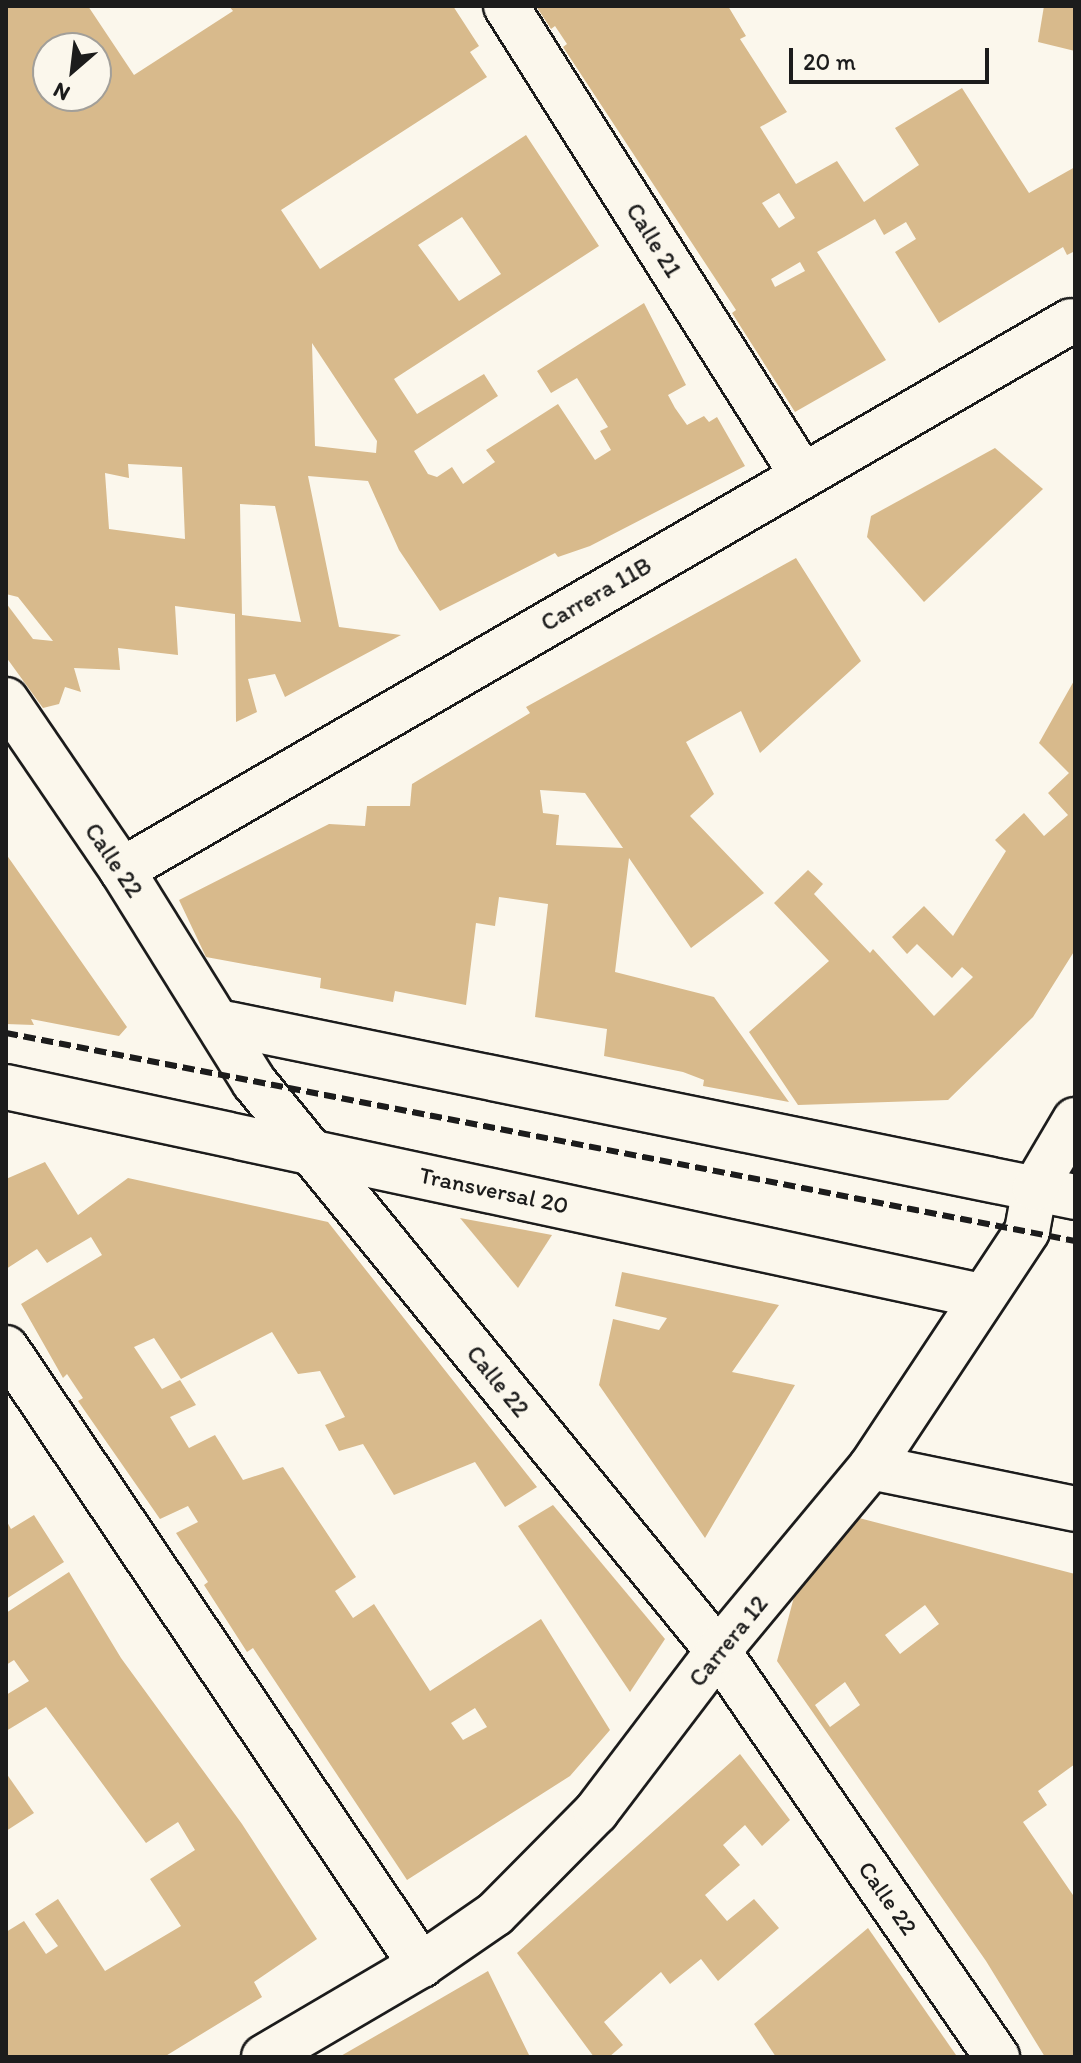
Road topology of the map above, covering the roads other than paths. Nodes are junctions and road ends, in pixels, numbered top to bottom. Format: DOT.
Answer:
graph roads {
  1 [pos="506,6"];
  2 [pos="1071,321"];
  3 [pos="801,473"];
  4 [pos="6,700"];
  5 [pos="122,870"];
  6 [pos="218,1022"];
  7 [pos="6,1087"];
  8 [pos="1075,1120"];
  9 [pos="310,1150"];
  10 [pos="1055,1192"];
  11 [pos="981,1296"];
  12 [pos="6,1348"];
  13 [pos="871,1467"];
  14 [pos="1075,1509"];
  15 [pos="718,1651"];
  16 [pos="421,1965"];
  17 [pos="264,2057"];
  18 [pos="997,2057"];
  1 -- 3 [label="street, Calle 21"];
  2 -- 3 [label="street, Carrera 11B"];
  3 -- 5 [label="street, Carrera 11B"];
  4 -- 5 [label="street, Calle 22"];
  5 -- 6 [label="street, Calle 22"];
  6 -- 9 [label="street, Calle 22"];
  6 -- 10 [label="street"];
  7 -- 9 [label="street, Transversal 20"];
  8 -- 10 [label="street, Carrera 12"];
  9 -- 11 [label="street, Transversal 20"];
  9 -- 15 [label="street, Calle 22"];
  10 -- 11 [label="street, Carrera 12"];
  11 -- 13 [label="street, Carrera 12"];
  12 -- 16 [label="street"];
  13 -- 14 [label="street"];
  13 -- 15 [label="street, Carrera 12"];
  15 -- 16 [label="street, Carrera 12"];
  15 -- 18 [label="street, Calle 22"];
  16 -- 17 [label="street, Carrera 12"];
}
